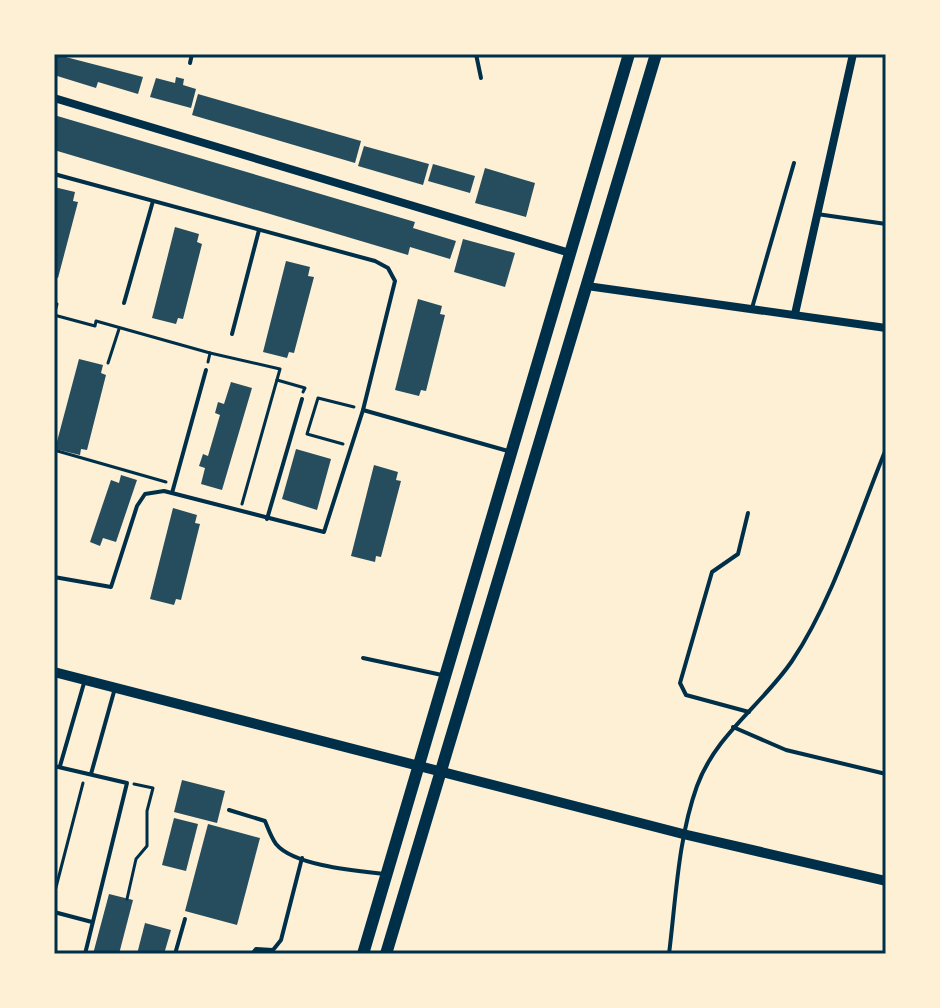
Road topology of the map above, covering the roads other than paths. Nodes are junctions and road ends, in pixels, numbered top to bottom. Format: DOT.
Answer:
graph roads {
  1 [pos="192,54"];
  2 [pos="476,54"];
  3 [pos="629,54"];
  4 [pos="656,54"];
  5 [pos="853,54"];
  6 [pos="190,63"];
  7 [pos="481,78"];
  8 [pos="54,98"];
  9 [pos="794,163"];
  10 [pos="54,174"];
  11 [pos="153,201"];
  12 [pos="817,214"];
  13 [pos="886,224"];
  14 [pos="259,230"];
  15 [pos="570,253"];
  16 [pos="587,286"];
  17 [pos="124,303"];
  18 [pos="752,308"];
  19 [pos="795,314"];
  20 [pos="886,328"];
  21 [pos="232,334"];
  22 [pos="206,370"];
  23 [pos="302,399"];
  24 [pos="363,410"];
  25 [pos="886,449"];
  26 [pos="511,452"];
  27 [pos="172,493"];
  28 [pos="748,513"];
  29 [pos="267,519"];
  30 [pos="54,577"];
  31 [pos="363,658"];
  32 [pos="54,672"];
  33 [pos="444,676"];
  34 [pos="85,680"];
  35 [pos="115,688"];
  36 [pos="749,712"];
  37 [pos="733,727"];
  38 [pos="57,766"];
  39 [pos="418,767"];
  40 [pos="440,773"];
  41 [pos="88,774"];
  42 [pos="886,774"];
  43 [pos="229,810"];
  44 [pos="683,834"];
  45 [pos="302,858"];
  46 [pos="387,875"];
  47 [pos="886,881"];
  48 [pos="54,912"];
  49 [pos="185,919"];
  50 [pos="92,922"];
  51 [pos="85,954"];
  52 [pos="175,954"];
  53 [pos="252,954"];
  54 [pos="363,954"];
  55 [pos="386,954"];
  56 [pos="669,954"];
  1 -- 6 [label="lane"];
  2 -- 7 [label="lane"];
  3 -- 15 [label="main road"];
  4 -- 16 [label="main road"];
  5 -- 12 [label="street"];
  8 -- 15 [label="street"];
  9 -- 18 [label="lane"];
  10 -- 11 [label="lane"];
  11 -- 14 [label="lane"];
  11 -- 17 [label="lane"];
  12 -- 13 [label="lane"];
  12 -- 19 [label="street"];
  14 -- 21 [label="lane"];
  14 -- 24 [label="lane"];
  15 -- 26 [label="main road"];
  16 -- 18 [label="street"];
  16 -- 40 [label="main road"];
  18 -- 19 [label="street"];
  19 -- 20 [label="street"];
  22 -- 27 [label="lane"];
  23 -- 29 [label="lane"];
  24 -- 26 [label="lane"];
  24 -- 29 [label="lane"];
  25 -- 36 [label="lane"];
  26 -- 33 [label="main road"];
  27 -- 29 [label="lane"];
  27 -- 30 [label="lane"];
  28 -- 36 [label="lane"];
  31 -- 33 [label="lane"];
  32 -- 34 [label="street"];
  33 -- 39 [label="main road"];
  34 -- 35 [label="street"];
  34 -- 38 [label="lane"];
  35 -- 39 [label="street"];
  35 -- 41 [label="lane"];
  36 -- 37 [label="lane"];
  37 -- 42 [label="lane"];
  37 -- 44 [label="lane"];
  38 -- 41 [label="lane"];
  39 -- 40 [label="street"];
  39 -- 46 [label="main road"];
  40 -- 44 [label="street"];
  40 -- 55 [label="main road"];
  41 -- 50 [label="lane"];
  43 -- 45 [label="lane"];
  44 -- 47 [label="street"];
  44 -- 56 [label="lane"];
  45 -- 46 [label="lane"];
  45 -- 53 [label="lane"];
  46 -- 54 [label="main road"];
  48 -- 50 [label="lane"];
  49 -- 52 [label="lane"];
  50 -- 51 [label="lane"];
}
